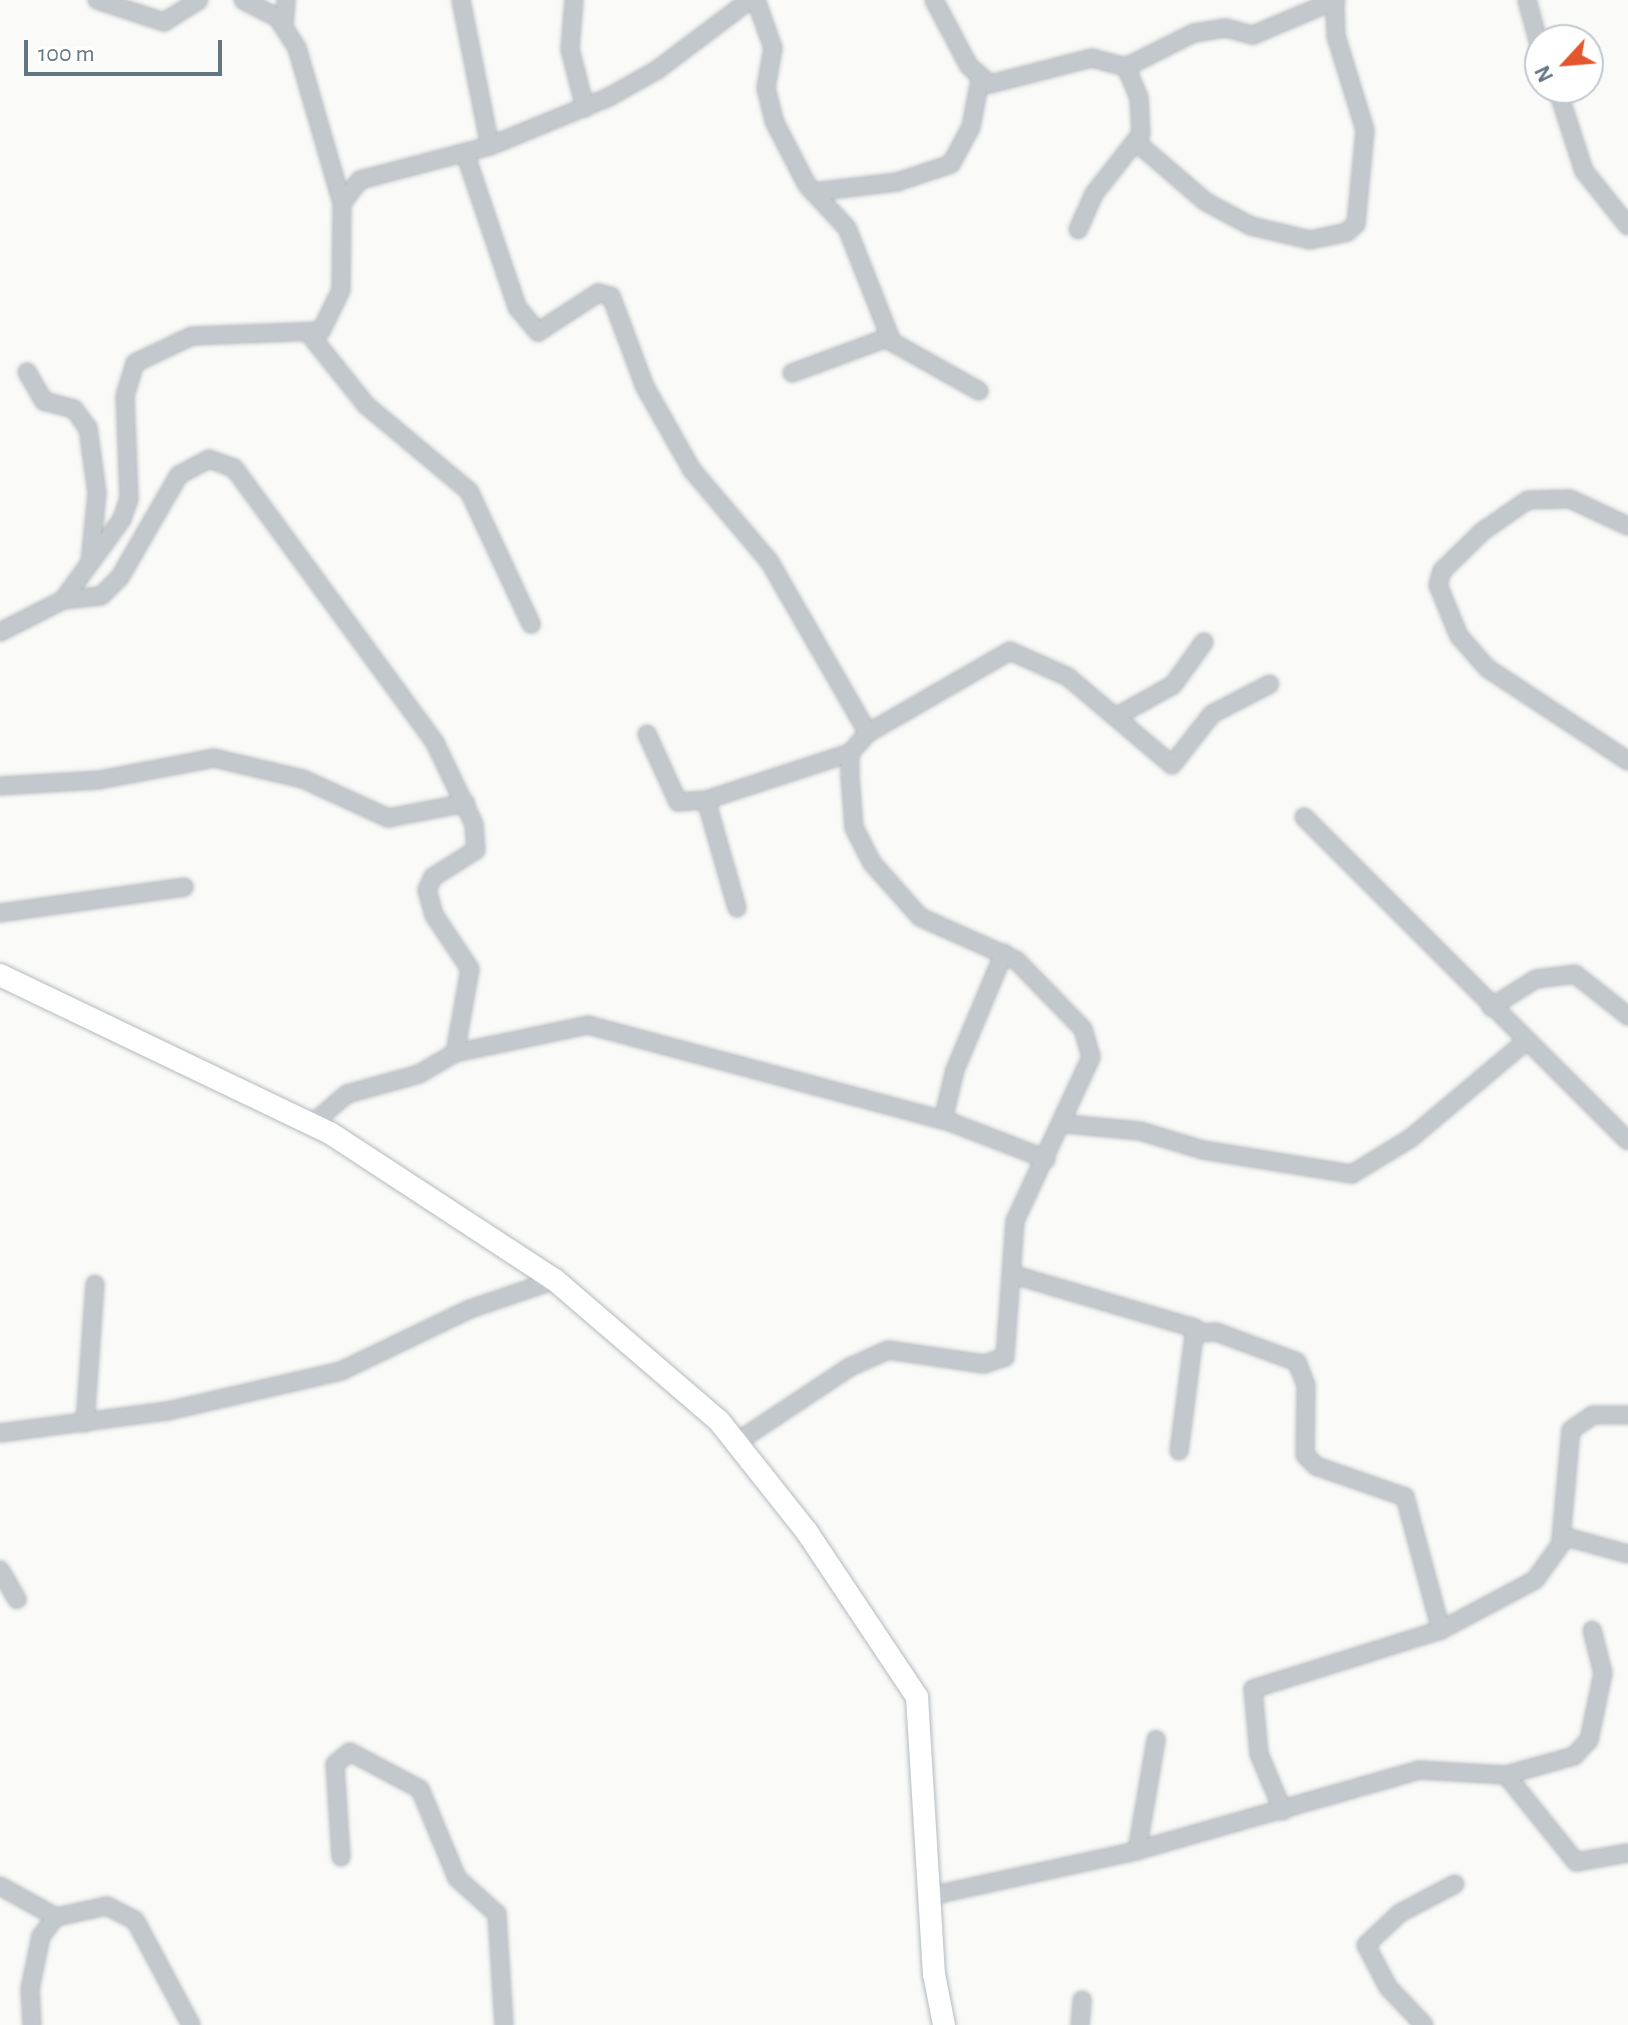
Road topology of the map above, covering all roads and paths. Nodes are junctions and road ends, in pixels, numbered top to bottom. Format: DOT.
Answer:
graph roads {
  1 [pos="97,0"];
  2 [pos="199,0"];
  3 [pos="243,0"];
  4 [pos="286,0"];
  5 [pos="461,0"];
  6 [pos="574,0"];
  7 [pos="750,0"];
  8 [pos="756,0"];
  9 [pos="934,0"];
  10 [pos="1335,0"];
  11 [pos="1527,0"];
  12 [pos="1534,24"];
  13 [pos="284,25"];
  14 [pos="1126,67"];
  15 [pos="980,80"];
  16 [pos="1562,104"];
  17 [pos="585,108"];
  18 [pos="1136,142"];
  19 [pos="490,146"];
  20 [pos="465,153"];
  21 [pos="813,192"];
  22 [pos="342,203"];
  23 [pos="1628,226"];
  24 [pos="1078,230"];
  25 [pos="310,335"];
  26 [pos="890,337"];
  27 [pos="27,372"];
  28 [pos="792,373"];
  29 [pos="979,391"];
  30 [pos="1628,526"];
  31 [pos="89,565"];
  32 [pos="63,600"];
  33 [pos="531,624"];
  34 [pos="0,632"];
  35 [pos="1204,642"];
  36 [pos="1270,684"];
  37 [pos="1117,716"];
  38 [pos="868,733"];
  39 [pos="647,734"];
  40 [pos="850,753"];
  41 [pos="1628,761"];
  42 [pos="0,786"];
  43 [pos="706,800"];
  44 [pos="466,803"];
  45 [pos="1304,817"];
  46 [pos="184,887"];
  47 [pos="737,908"];
  48 [pos="0,913"];
  49 [pos="1004,953"];
  50 [pos="0,975"];
  51 [pos="1491,1007"];
  52 [pos="1628,1016"];
  53 [pos="1525,1042"];
  54 [pos="455,1053"];
  55 [pos="943,1120"];
  56 [pos="313,1123"];
  57 [pos="1066,1124"];
  58 [pos="1627,1138"];
  59 [pos="1046,1159"];
  60 [pos="1011,1274"];
  61 [pos="555,1280"];
  62 [pos="95,1284"];
  63 [pos="1197,1333"];
  64 [pos="1628,1415"];
  65 [pos="85,1423"];
  66 [pos="0,1433"];
  67 [pos="737,1442"];
  68 [pos="1179,1451"];
  69 [pos="1561,1539"];
  70 [pos="1628,1554"];
  71 [pos="0,1570"];
  72 [pos="17,1600"];
  73 [pos="1441,1630"];
  74 [pos="1592,1630"];
  75 [pos="1156,1740"];
  76 [pos="1506,1775"];
  77 [pos="1283,1811"];
  78 [pos="1137,1851"];
  79 [pos="1628,1853"];
  80 [pos="341,1857"];
  81 [pos="1455,1884"];
  82 [pos="0,1886"];
  83 [pos="930,1896"];
  84 [pos="56,1917"];
  85 [pos="1082,2000"];
  86 [pos="32,2025"];
  87 [pos="191,2025"];
  88 [pos="504,2025"];
  89 [pos="944,2025"];
  90 [pos="1080,2025"];
  91 [pos="1424,2025"];
  1 -- 2 [label="street"];
  3 -- 13 [label="street"];
  4 -- 13 [label="street"];
  5 -- 19 [label="street"];
  6 -- 17 [label="street"];
  7 -- 17 [label="street"];
  8 -- 21 [label="street"];
  9 -- 15 [label="street"];
  10 -- 14 [label="street"];
  10 -- 18 [label="street"];
  11 -- 12 [label="street"];
  13 -- 22 [label="street"];
  14 -- 15 [label="street"];
  14 -- 18 [label="street"];
  15 -- 21 [label="street"];
  16 -- 23 [label="street"];
  17 -- 19 [label="street"];
  18 -- 24 [label="street"];
  19 -- 20 [label="street"];
  20 -- 22 [label="street"];
  20 -- 38 [label="street"];
  21 -- 26 [label="street"];
  22 -- 25 [label="street"];
  25 -- 31 [label="street"];
  25 -- 33 [label="street"];
  26 -- 28 [label="street"];
  26 -- 29 [label="street"];
  27 -- 31 [label="street"];
  30 -- 41 [label="street"];
  31 -- 32 [label="street"];
  32 -- 34 [label="street"];
  32 -- 44 [label="street"];
  35 -- 37 [label="street"];
  36 -- 37 [label="street"];
  37 -- 38 [label="street"];
  38 -- 40 [label="street"];
  39 -- 43 [label="street"];
  40 -- 43 [label="street"];
  40 -- 49 [label="street"];
  42 -- 44 [label="street"];
  43 -- 47 [label="street"];
  44 -- 54 [label="street"];
  45 -- 51 [label="street"];
  46 -- 48 [label="street"];
  49 -- 55 [label="street"];
  49 -- 57 [label="street"];
  50 -- 56 [label="street"];
  51 -- 52 [label="street"];
  51 -- 53 [label="street"];
  53 -- 57 [label="street"];
  53 -- 58 [label="street"];
  54 -- 55 [label="street"];
  54 -- 56 [label="street"];
  55 -- 59 [label="street"];
  56 -- 61 [label="street"];
  57 -- 59 [label="street"];
  59 -- 60 [label="street"];
  60 -- 63 [label="street"];
  60 -- 67 [label="street"];
  61 -- 65 [label="street"];
  61 -- 67 [label="street"];
  62 -- 65 [label="street"];
  63 -- 68 [label="street"];
  63 -- 73 [label="street"];
  64 -- 69 [label="street"];
  65 -- 66 [label="street"];
  67 -- 83 [label="street"];
  69 -- 70 [label="street"];
  69 -- 73 [label="street"];
  71 -- 72 [label="street"];
  73 -- 77 [label="street"];
  74 -- 76 [label="street"];
  75 -- 78 [label="street"];
  76 -- 77 [label="street"];
  76 -- 79 [label="street"];
  77 -- 78 [label="street"];
  78 -- 83 [label="street"];
  80 -- 88 [label="street"];
  81 -- 91 [label="street"];
  82 -- 84 [label="street"];
  83 -- 89 [label="street"];
  84 -- 86 [label="street"];
  84 -- 87 [label="street"];
  85 -- 90 [label="street"];
}
